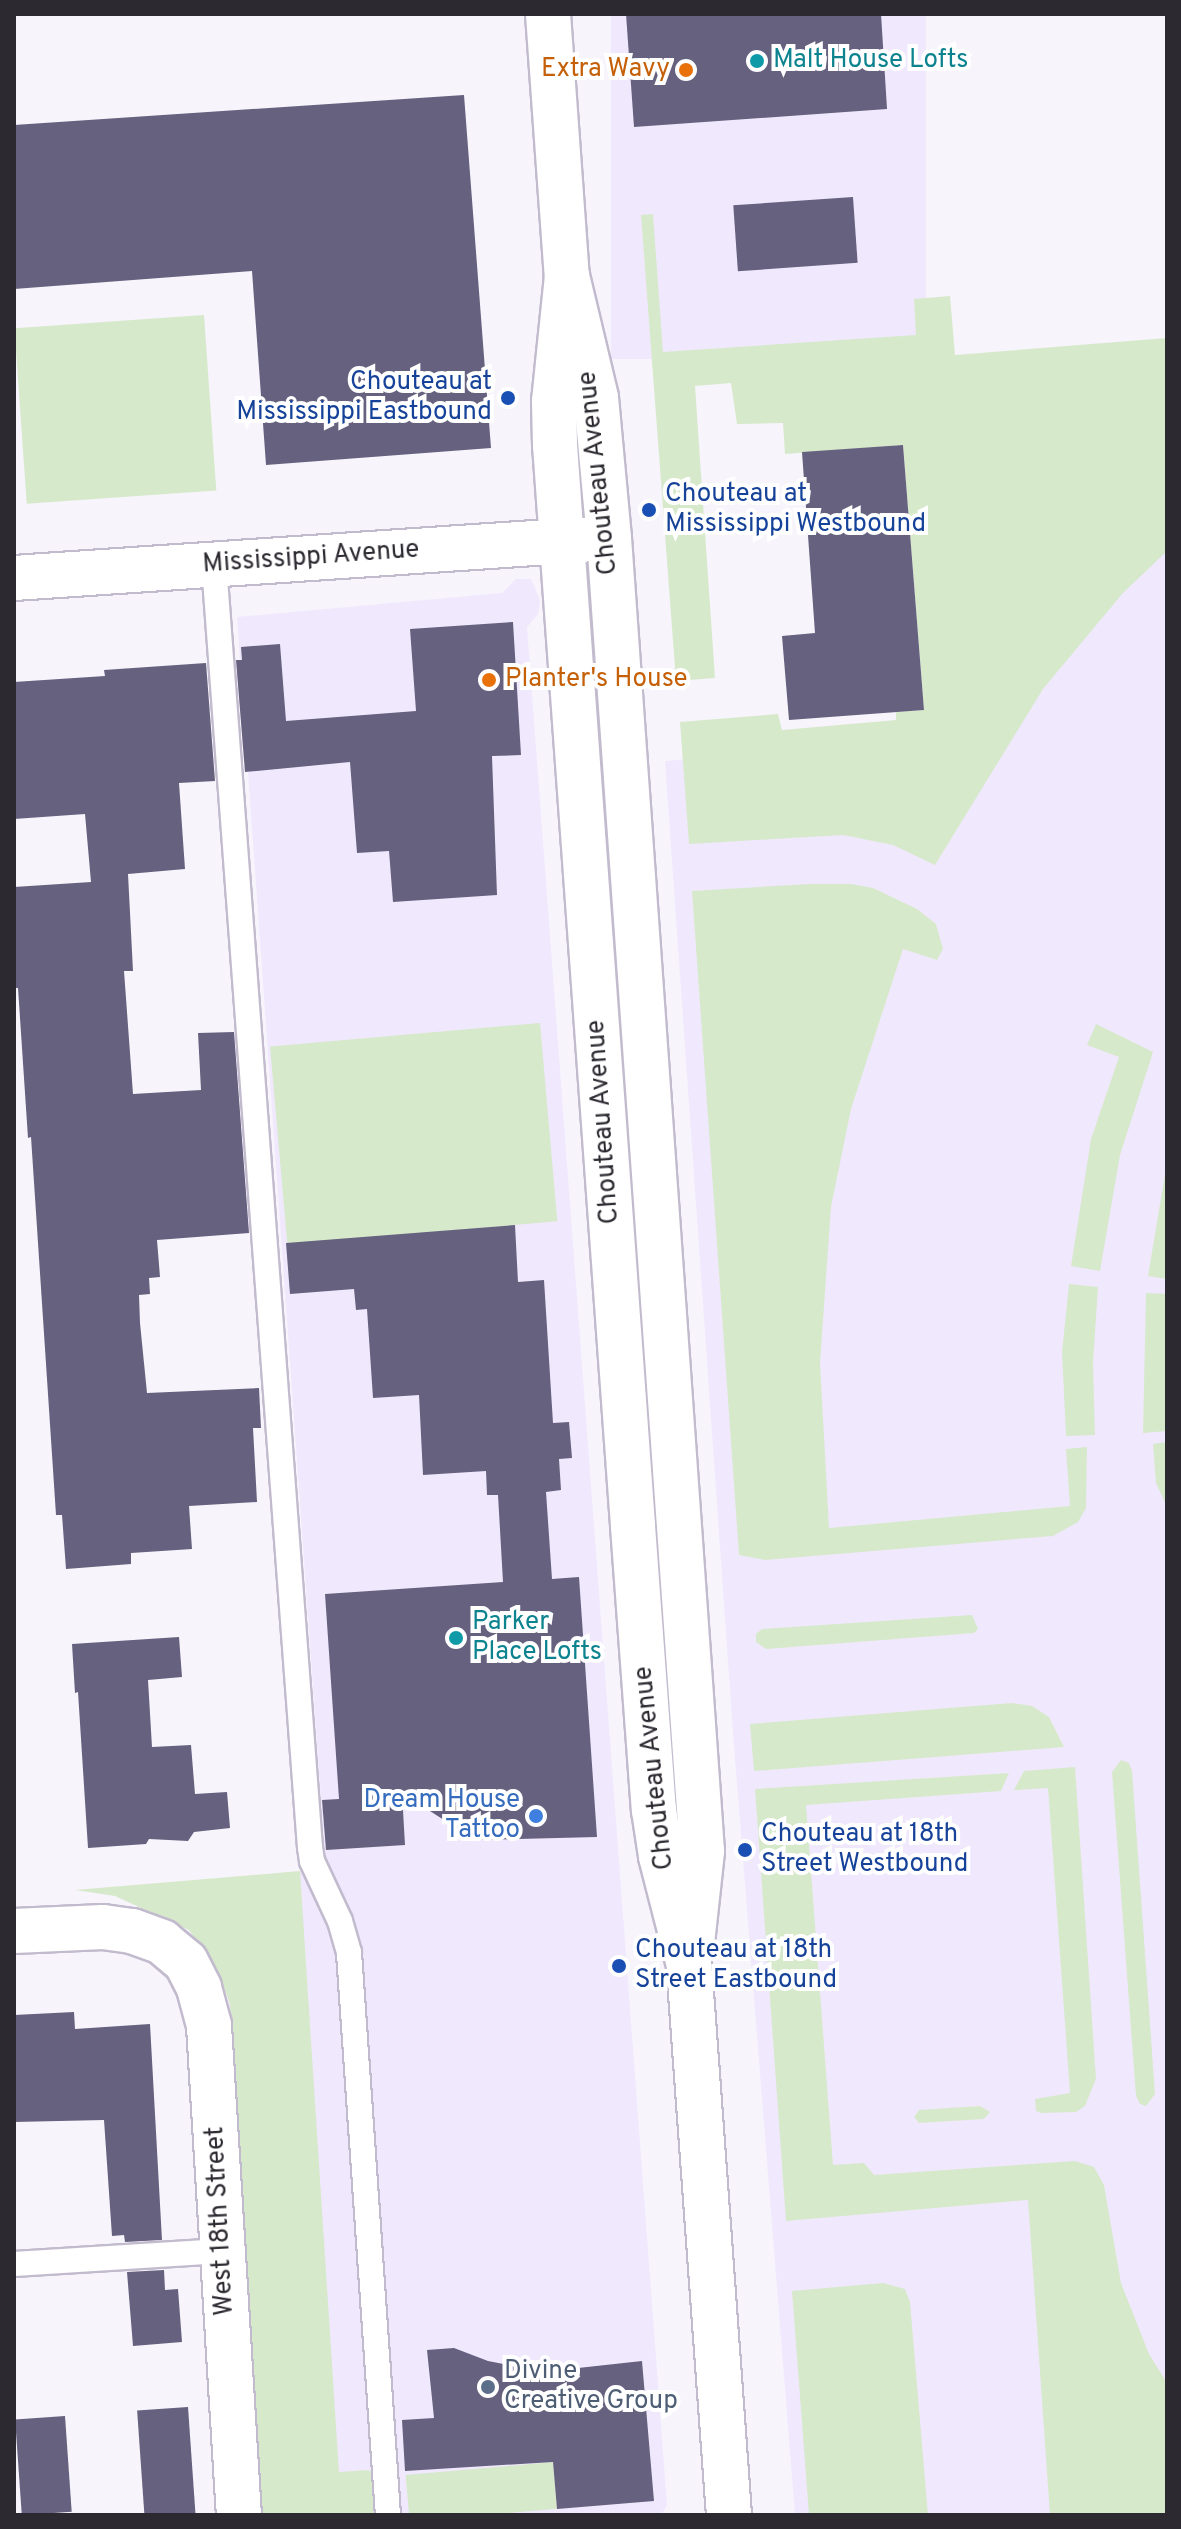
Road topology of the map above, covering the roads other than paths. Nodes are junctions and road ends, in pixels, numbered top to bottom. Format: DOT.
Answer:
graph roads {
  1 [pos="548,14"];
  2 [pos="567,276"];
  3 [pos="609,538"];
  4 [pos="562,542"];
  5 [pos="214,565"];
  6 [pos="14,578"];
  7 [pos="14,1931"];
  8 [pos="689,1965"];
  9 [pos="222,2251"];
  10 [pos="14,2264"];
  11 [pos="239,2515"];
  12 [pos="388,2515"];
  13 [pos="729,2515"];
  1 -- 2 [label="main road, Chouteau Avenue"];
  2 -- 3 [label="main road, Chouteau Avenue"];
  2 -- 4 [label="main road, Chouteau Avenue"];
  3 -- 4 [label="main road, Mississippi Avenue"];
  3 -- 8 [label="main road, Chouteau Avenue"];
  4 -- 5 [label="main road, Mississippi Avenue"];
  4 -- 8 [label="main road, Chouteau Avenue"];
  5 -- 6 [label="main road, Mississippi Avenue"];
  5 -- 12 [label="lane"];
  7 -- 9 [label="main road, West 18th Street"];
  8 -- 13 [label="main road, Chouteau Avenue"];
  9 -- 10 [label="lane"];
  9 -- 11 [label="main road, West 18th Street"];
}
